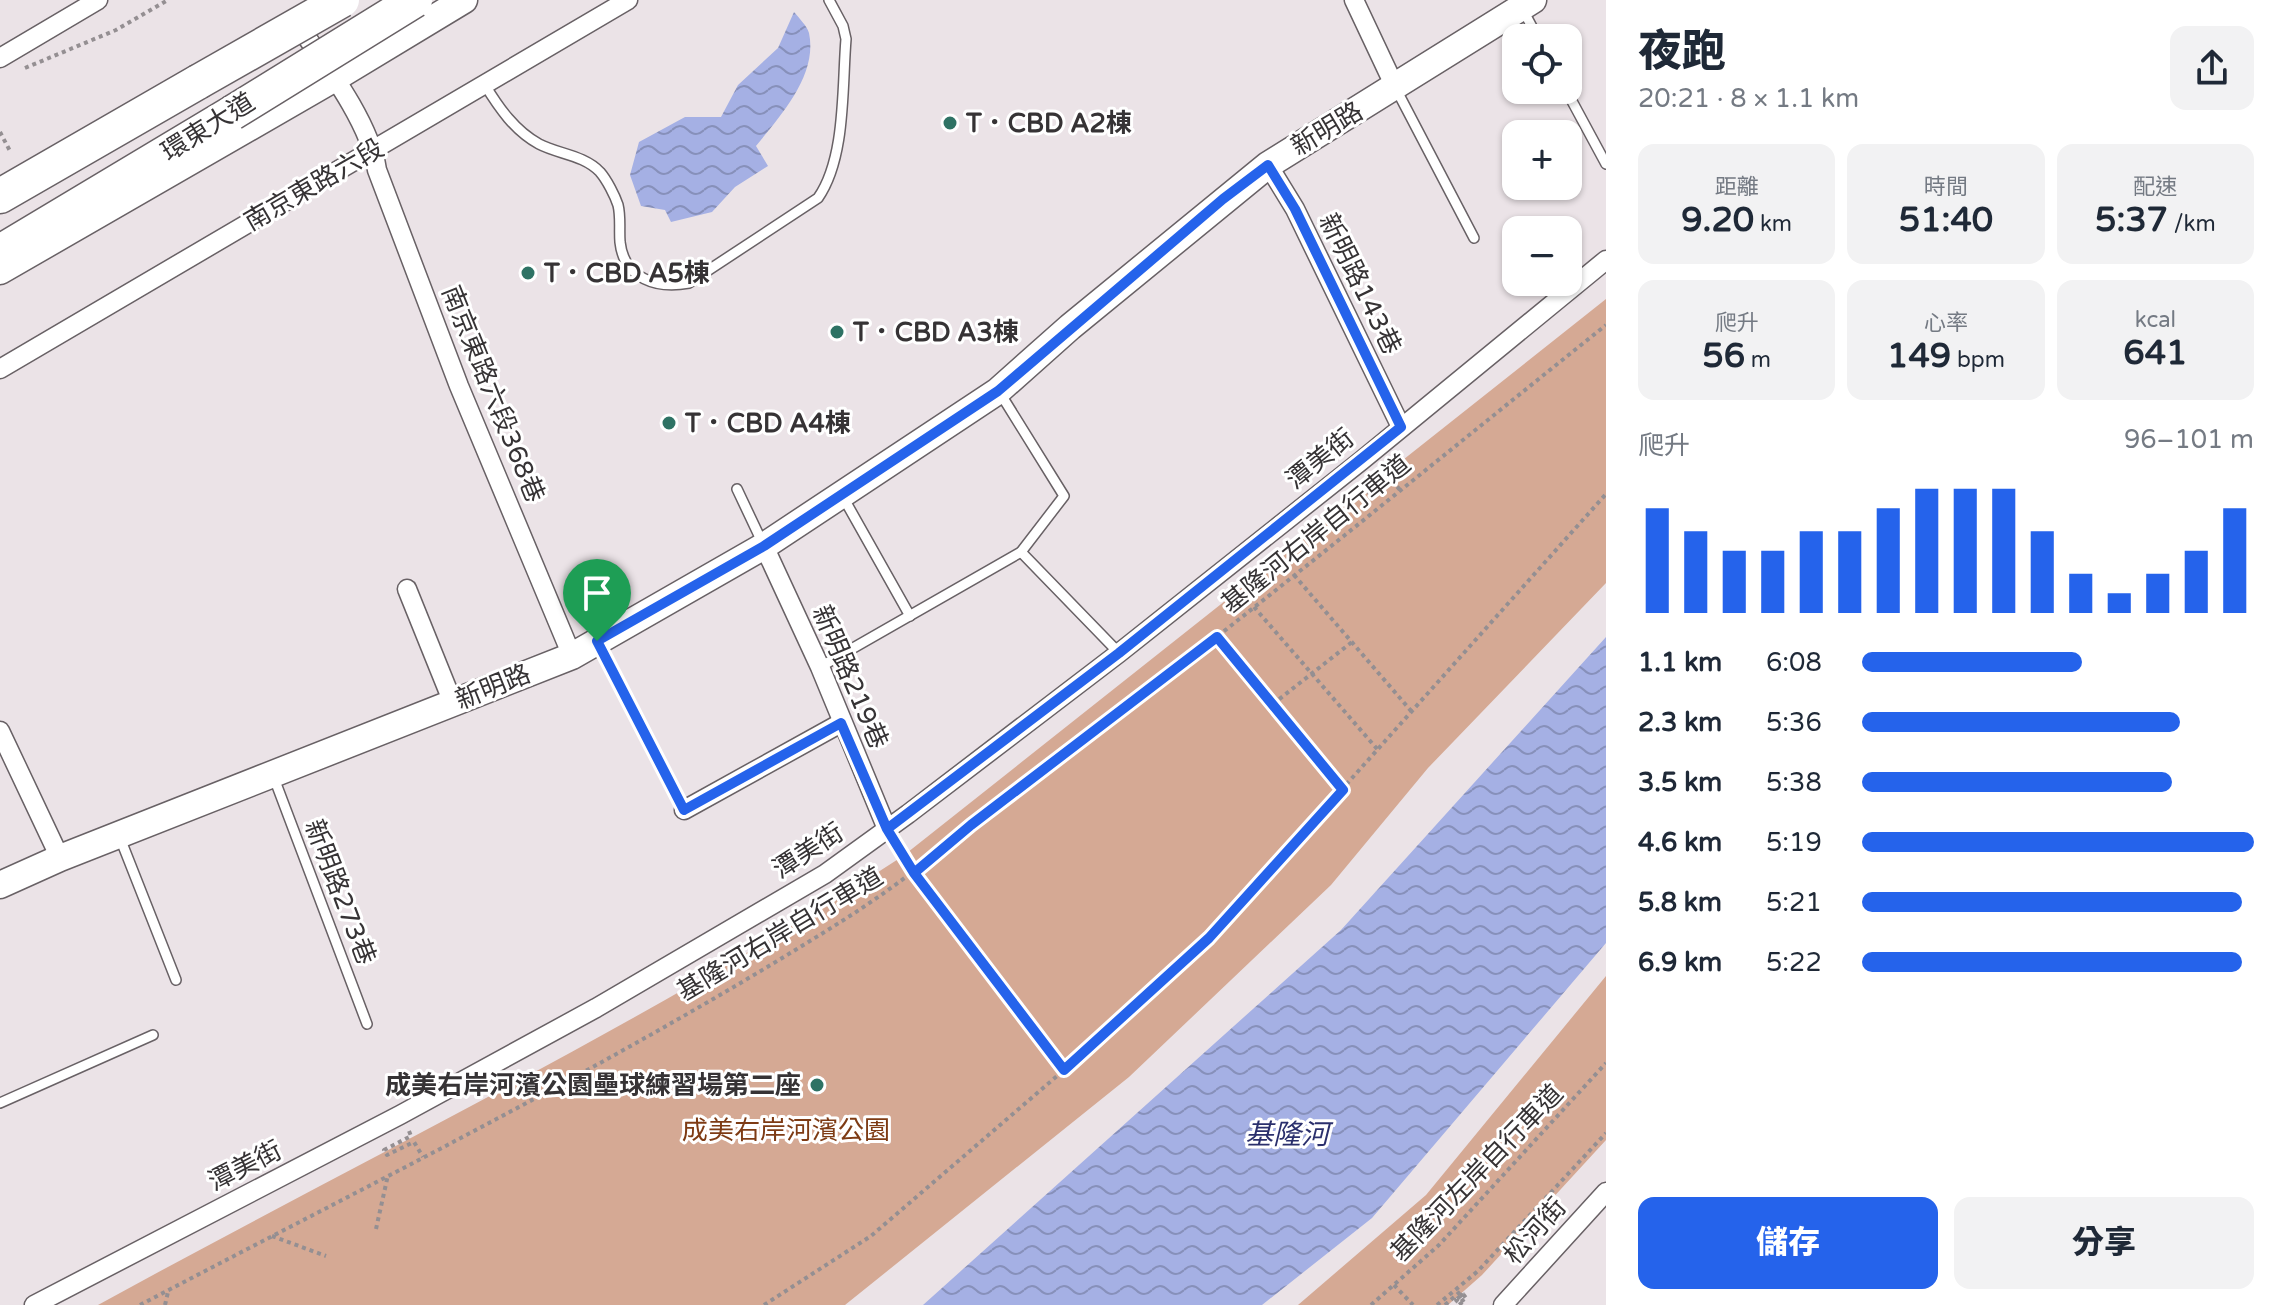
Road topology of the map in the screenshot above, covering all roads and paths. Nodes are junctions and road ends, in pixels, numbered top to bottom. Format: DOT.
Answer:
graph roads {
  1 [pos="98,0"];
  2 [pos="168,0"];
  3 [pos="322,0"];
  4 [pos="342,0"];
  5 [pos="415,0"];
  6 [pos="464,0"];
  7 [pos="628,0"];
  8 [pos="829,0"];
  9 [pos="1354,0"];
  10 [pos="1525,3"];
  11 [pos="293,18"];
  12 [pos="1533,24"];
  13 [pos="8,62"];
  14 [pos="335,78"];
  15 [pos="198,82"];
  16 [pos="485,85"];
  17 [pos="1395,87"];
  18 [pos="1574,104"];
  19 [pos="232,113"];
  20 [pos="0,132"];
  21 [pos="374,150"];
  22 [pos="10,151"];
  23 [pos="124,153"];
  24 [pos="1606,164"];
  25 [pos="1268,165"];
  26 [pos="0,185"];
  27 [pos="0,196"];
  28 [pos="0,225"];
  29 [pos="1474,238"];
  30 [pos="0,252"];
  31 [pos="1606,260"];
  32 [pos="0,271"];
  33 [pos="1606,325"];
  34 [pos="0,369"];
  35 [pos="998,391"];
  36 [pos="1401,427"];
  37 [pos="1387,475"];
  38 [pos="737,489"];
  39 [pos="1400,490"];
  40 [pos="1606,494"];
  41 [pos="842,495"];
  42 [pos="764,546"];
  43 [pos="1021,552"];
  44 [pos="1294,575"];
  45 [pos="407,589"];
  46 [pos="1254,607"];
  47 [pos="910,616"];
  48 [pos="1217,637"];
  49 [pos="597,641"];
  50 [pos="1352,642"];
  51 [pos="1119,653"];
  52 [pos="572,656"];
  53 [pos="820,667"];
  54 [pos="1312,674"];
  55 [pos="453,703"];
  56 [pos="1273,704"];
  57 [pos="1412,712"];
  58 [pos="841,723"];
  59 [pos="2,742"];
  60 [pos="1378,750"];
  61 [pos="272,775"];
  62 [pos="1343,790"];
  63 [pos="684,810"];
  64 [pos="887,829"];
  65 [pos="119,835"];
  66 [pos="60,858"];
  67 [pos="914,873"];
  68 [pos="0,885"];
  69 [pos="176,980"];
  70 [pos="367,1024"];
  71 [pos="153,1035"];
  72 [pos="1606,1063"];
  73 [pos="1064,1070"];
  74 [pos="0,1103"];
  75 [pos="1606,1133"];
  76 [pos="413,1139"];
  77 [pos="423,1157"];
  78 [pos="388,1175"];
  79 [pos="1606,1192"];
  80 [pos="376,1229"];
  81 [pos="272,1236"];
  82 [pos="326,1256"];
  83 [pos="1394,1285"];
  84 [pos="168,1290"];
  85 [pos="1442,1304"];
  86 [pos="1461,1304"];
  87 [pos="34,1305"];
  88 [pos="140,1305"];
  89 [pos="165,1305"];
  90 [pos="764,1305"];
  91 [pos="1371,1305"];
  92 [pos="1413,1305"];
  93 [pos="1503,1305"];
  1 -- 13 [label="street"];
  2 -- 13 [label="path"];
  3 -- 11 [label="street"];
  4 -- 15 [label="highway, 環東大道, bridge"];
  5 -- 19 [label="highway, 環東大道, bridge"];
  6 -- 14 [label="street"];
  7 -- 16 [label="street, 南京東路六段"];
  8 -- 16 [label="lane"];
  9 -- 17 [label="street"];
  10 -- 12 [label="lane"];
  10 -- 17 [label="street, 新明路"];
  11 -- 14 [label="street, 南京東路六段368巷"];
  11 -- 26 [label="street"];
  14 -- 21 [label="street, 南京東路六段368巷"];
  14 -- 32 [label="street"];
  15 -- 23 [label="highway"];
  15 -- 27 [label="highway, 環東大道"];
  16 -- 21 [label="street, 南京東路六段"];
  17 -- 25 [label="street, 新明路"];
  17 -- 29 [label="lane"];
  18 -- 24 [label="lane"];
  19 -- 23 [label="highway"];
  19 -- 30 [label="highway, 環東大道"];
  20 -- 22 [label="path"];
  21 -- 34 [label="street, 南京東路六段"];
  21 -- 52 [label="street, 南京東路六段368巷"];
  23 -- 28 [label="highway"];
  25 -- 35 [label="street, 新明路"];
  25 -- 36 [label="street, 新明路143巷"];
  31 -- 36 [label="street, 潭美街"];
  33 -- 39 [label="path, 基隆河右岸自行車道"];
  35 -- 41 [label="street, 新明路"];
  35 -- 43 [label="lane"];
  36 -- 51 [label="street, 潭美街"];
  37 -- 37 [label="path"];
  37 -- 39 [label="path"];
  38 -- 42 [label="lane"];
  39 -- 44 [label="path, 基隆河右岸自行車道"];
  40 -- 57 [label="path"];
  41 -- 42 [label="street, 新明路"];
  41 -- 47 [label="lane"];
  42 -- 49 [label="street, 新明路"];
  42 -- 53 [label="street, 新明路219巷"];
  43 -- 47 [label="lane"];
  43 -- 51 [label="lane"];
  44 -- 46 [label="path, 基隆河右岸自行車道"];
  44 -- 50 [label="path"];
  45 -- 55 [label="street"];
  46 -- 48 [label="path, 基隆河右岸自行車道"];
  46 -- 54 [label="path"];
  47 -- 53 [label="lane"];
  48 -- 56 [label="path"];
  48 -- 67 [label="path, 基隆河右岸自行車道"];
  49 -- 52 [label="street, 新明路"];
  49 -- 63 [label="lane"];
  50 -- 54 [label="path"];
  50 -- 57 [label="path"];
  51 -- 64 [label="street, 潭美街"];
  52 -- 55 [label="street, 新明路"];
  53 -- 58 [label="street, 新明路219巷"];
  54 -- 56 [label="path"];
  54 -- 60 [label="path"];
  55 -- 61 [label="street, 新明路"];
  56 -- 62 [label="path"];
  57 -- 60 [label="path"];
  58 -- 63 [label="street"];
  58 -- 64 [label="street, 新明路219巷"];
  59 -- 66 [label="street"];
  60 -- 62 [label="path"];
  61 -- 65 [label="street, 新明路"];
  61 -- 70 [label="lane, 新明路273巷"];
  62 -- 73 [label="path"];
  64 -- 67 [label="path"];
  64 -- 87 [label="street, 潭美街"];
  65 -- 66 [label="street, 新明路"];
  65 -- 69 [label="lane"];
  66 -- 68 [label="street, 新明路"];
  67 -- 73 [label="path"];
  67 -- 77 [label="path, 基隆河右岸自行車道"];
  71 -- 74 [label="lane"];
  72 -- 83 [label="path, 基隆河左岸自行車道"];
  73 -- 90 [label="path"];
  75 -- 85 [label="path"];
  76 -- 76 [label="path"];
  76 -- 77 [label="path"];
  77 -- 78 [label="path, 基隆河右岸自行車道"];
  78 -- 80 [label="path"];
  78 -- 81 [label="path, 基隆河右岸自行車道"];
  79 -- 93 [label="street, 松河街"];
  81 -- 82 [label="path"];
  81 -- 84 [label="path, 基隆河右岸自行車道"];
  83 -- 91 [label="path, 基隆河左岸自行車道"];
  83 -- 92 [label="path"];
  84 -- 88 [label="path, 基隆河右岸自行車道"];
  84 -- 89 [label="path"];
  85 -- 86 [label="path, bridge"];
}
